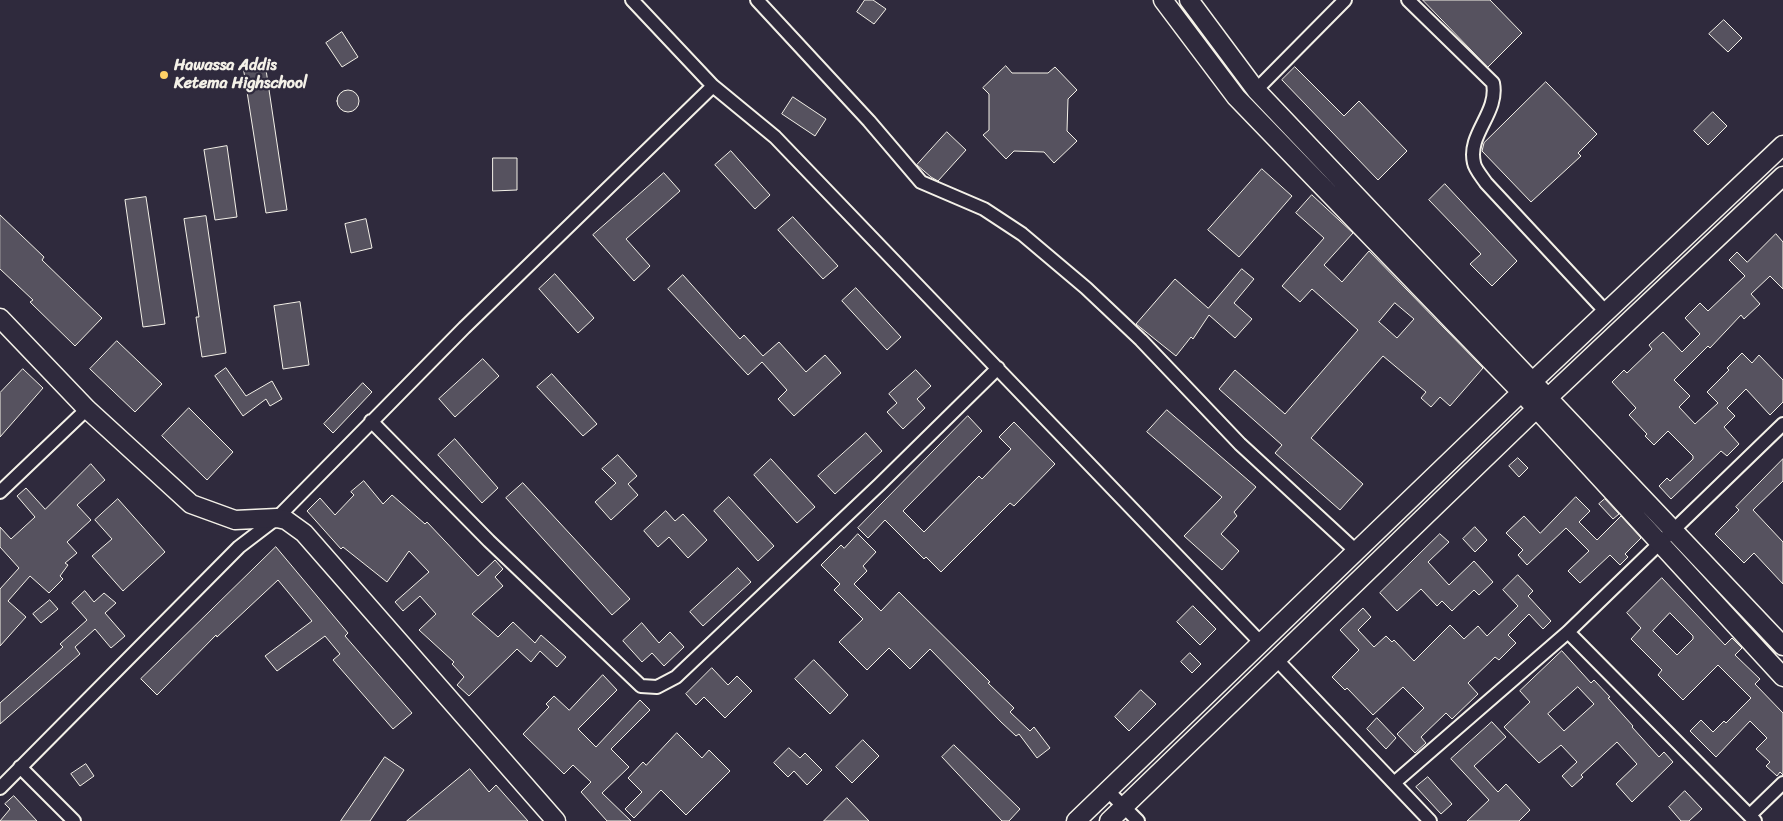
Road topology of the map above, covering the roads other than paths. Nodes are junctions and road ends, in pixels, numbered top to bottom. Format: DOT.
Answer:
graph roads {
  1 [pos="632,0"];
  2 [pos="757,0"];
  3 [pos="1163,0"];
  4 [pos="1189,0"];
  5 [pos="1345,0"];
  6 [pos="1408,0"];
  7 [pos="713,86"];
  8 [pos="1256,90"];
  9 [pos="1783,145"];
  10 [pos="1783,176"];
  11 [pos="1606,312"];
  12 [pos="0,318"];
  13 [pos="998,368"];
  14 [pos="1527,387"];
  15 [pos="1542,404"];
  16 [pos="86,409"];
  17 [pos="371,421"];
  18 [pos="1783,424"];
  19 [pos="0,492"];
  20 [pos="278,518"];
  21 [pos="1674,531"];
  22 [pos="1660,545"];
  23 [pos="1356,551"];
  24 [pos="1568,632"];
  25 [pos="1261,643"];
  26 [pos="1783,646"];
  27 [pos="1276,659"];
  28 [pos="1783,677"];
  29 [pos="20,767"];
  30 [pos="1129,769"];
  31 [pos="1394,783"];
  32 [pos="1783,783"];
  33 [pos="1145,786"];
  34 [pos="0,788"];
  35 [pos="1107,790"];
  36 [pos="1124,806"];
  37 [pos="1752,818"];
  38 [pos="74,821"];
  39 [pos="556,821"];
  40 [pos="1076,821"];
  41 [pos="1109,821"];
  42 [pos="1138,821"];
  43 [pos="1430,821"];
  1 -- 7 [label="street"];
  2 -- 23 [label="street"];
  3 -- 14 [label="street"];
  4 -- 8 [label="street"];
  5 -- 8 [label="street"];
  6 -- 11 [label="street"];
  7 -- 13 [label="street"];
  7 -- 17 [label="street"];
  8 -- 14 [label="street"];
  9 -- 11 [label="street"];
  10 -- 15 [label="street"];
  11 -- 14 [label="street"];
  12 -- 16 [label="street"];
  13 -- 17 [label="street"];
  13 -- 25 [label="street"];
  14 -- 15 [label="street"];
  14 -- 23 [label="street"];
  15 -- 21 [label="street"];
  15 -- 22 [label="street"];
  15 -- 27 [label="street"];
  16 -- 19 [label="street"];
  16 -- 20 [label="street"];
  17 -- 20 [label="street"];
  18 -- 21 [label="street"];
  20 -- 29 [label="street"];
  20 -- 39 [label="street"];
  21 -- 22 [label="street"];
  21 -- 26 [label="street"];
  22 -- 24 [label="street"];
  22 -- 28 [label="street"];
  23 -- 25 [label="street"];
  24 -- 31 [label="street"];
  24 -- 37 [label="street"];
  25 -- 27 [label="street"];
  25 -- 30 [label="street"];
  27 -- 31 [label="street"];
  27 -- 33 [label="street"];
  29 -- 34 [label="street"];
  29 -- 38 [label="street"];
  30 -- 33 [label="street"];
  30 -- 35 [label="street"];
  31 -- 43 [label="street"];
  32 -- 37 [label="street"];
  33 -- 36 [label="street"];
  35 -- 36 [label="street"];
  35 -- 40 [label="street"];
  36 -- 41 [label="street"];
  36 -- 42 [label="street"];
}
